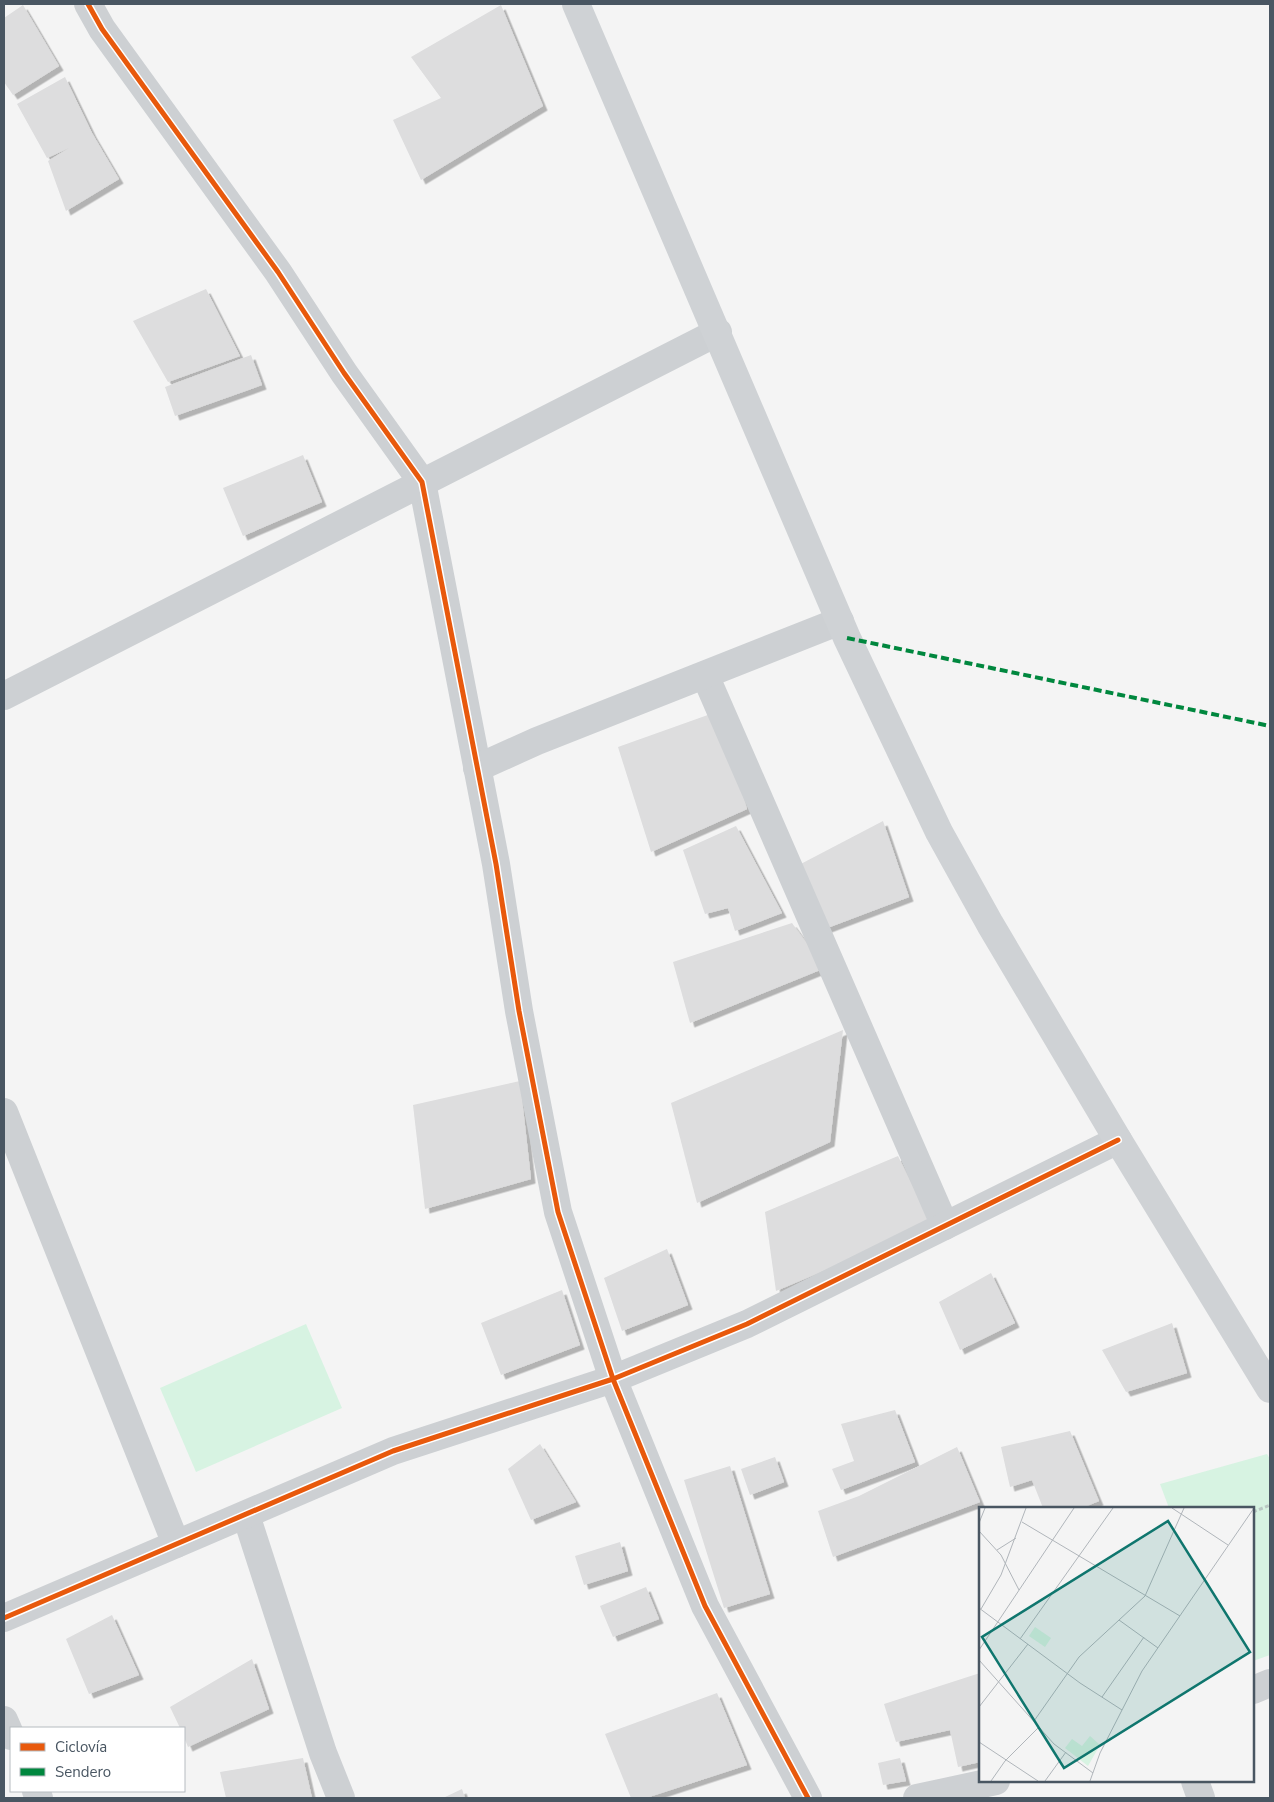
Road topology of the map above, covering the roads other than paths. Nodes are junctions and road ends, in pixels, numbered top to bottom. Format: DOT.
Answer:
graph roads {
  1 [pos="88,4"];
  2 [pos="576,4"];
  3 [pos="718,332"];
  4 [pos="422,482"];
  5 [pos="840,621"];
  6 [pos="705,675"];
  7 [pos="4,696"];
  8 [pos="478,768"];
  9 [pos="4,1112"];
  10 [pos="1118,1140"];
  11 [pos="945,1226"];
  12 [pos="613,1379"];
  13 [pos="1270,1389"];
  14 [pos="246,1515"];
  15 [pos="176,1544"];
  16 [pos="4,1618"];
  17 [pos="1270,1683"];
  18 [pos="1254,1690"];
  19 [pos="4,1720"];
  20 [pos="10,1734"];
  21 [pos="991,1782"];
  22 [pos="1194,1782"];
  23 [pos="340,1798"];
  24 [pos="808,1798"];
  25 [pos="917,1798"];
  26 [pos="1201,1798"];
  1 -- 4 [label="street"];
  2 -- 3 [label="main road"];
  3 -- 4 [label="street"];
  3 -- 5 [label="main road"];
  4 -- 7 [label="street"];
  4 -- 8 [label="street"];
  5 -- 6 [label="street"];
  5 -- 10 [label="main road"];
  6 -- 8 [label="street"];
  6 -- 11 [label="street"];
  8 -- 12 [label="street"];
  9 -- 15 [label="street"];
  10 -- 11 [label="street"];
  10 -- 13 [label="main road"];
  11 -- 12 [label="street"];
  12 -- 14 [label="street"];
  12 -- 24 [label="street"];
  14 -- 15 [label="street"];
  14 -- 23 [label="street"];
  15 -- 16 [label="street"];
  17 -- 18 [label="street"];
  19 -- 20 [label="street"];
  21 -- 25 [label="street"];
  22 -- 26 [label="street"];
}
